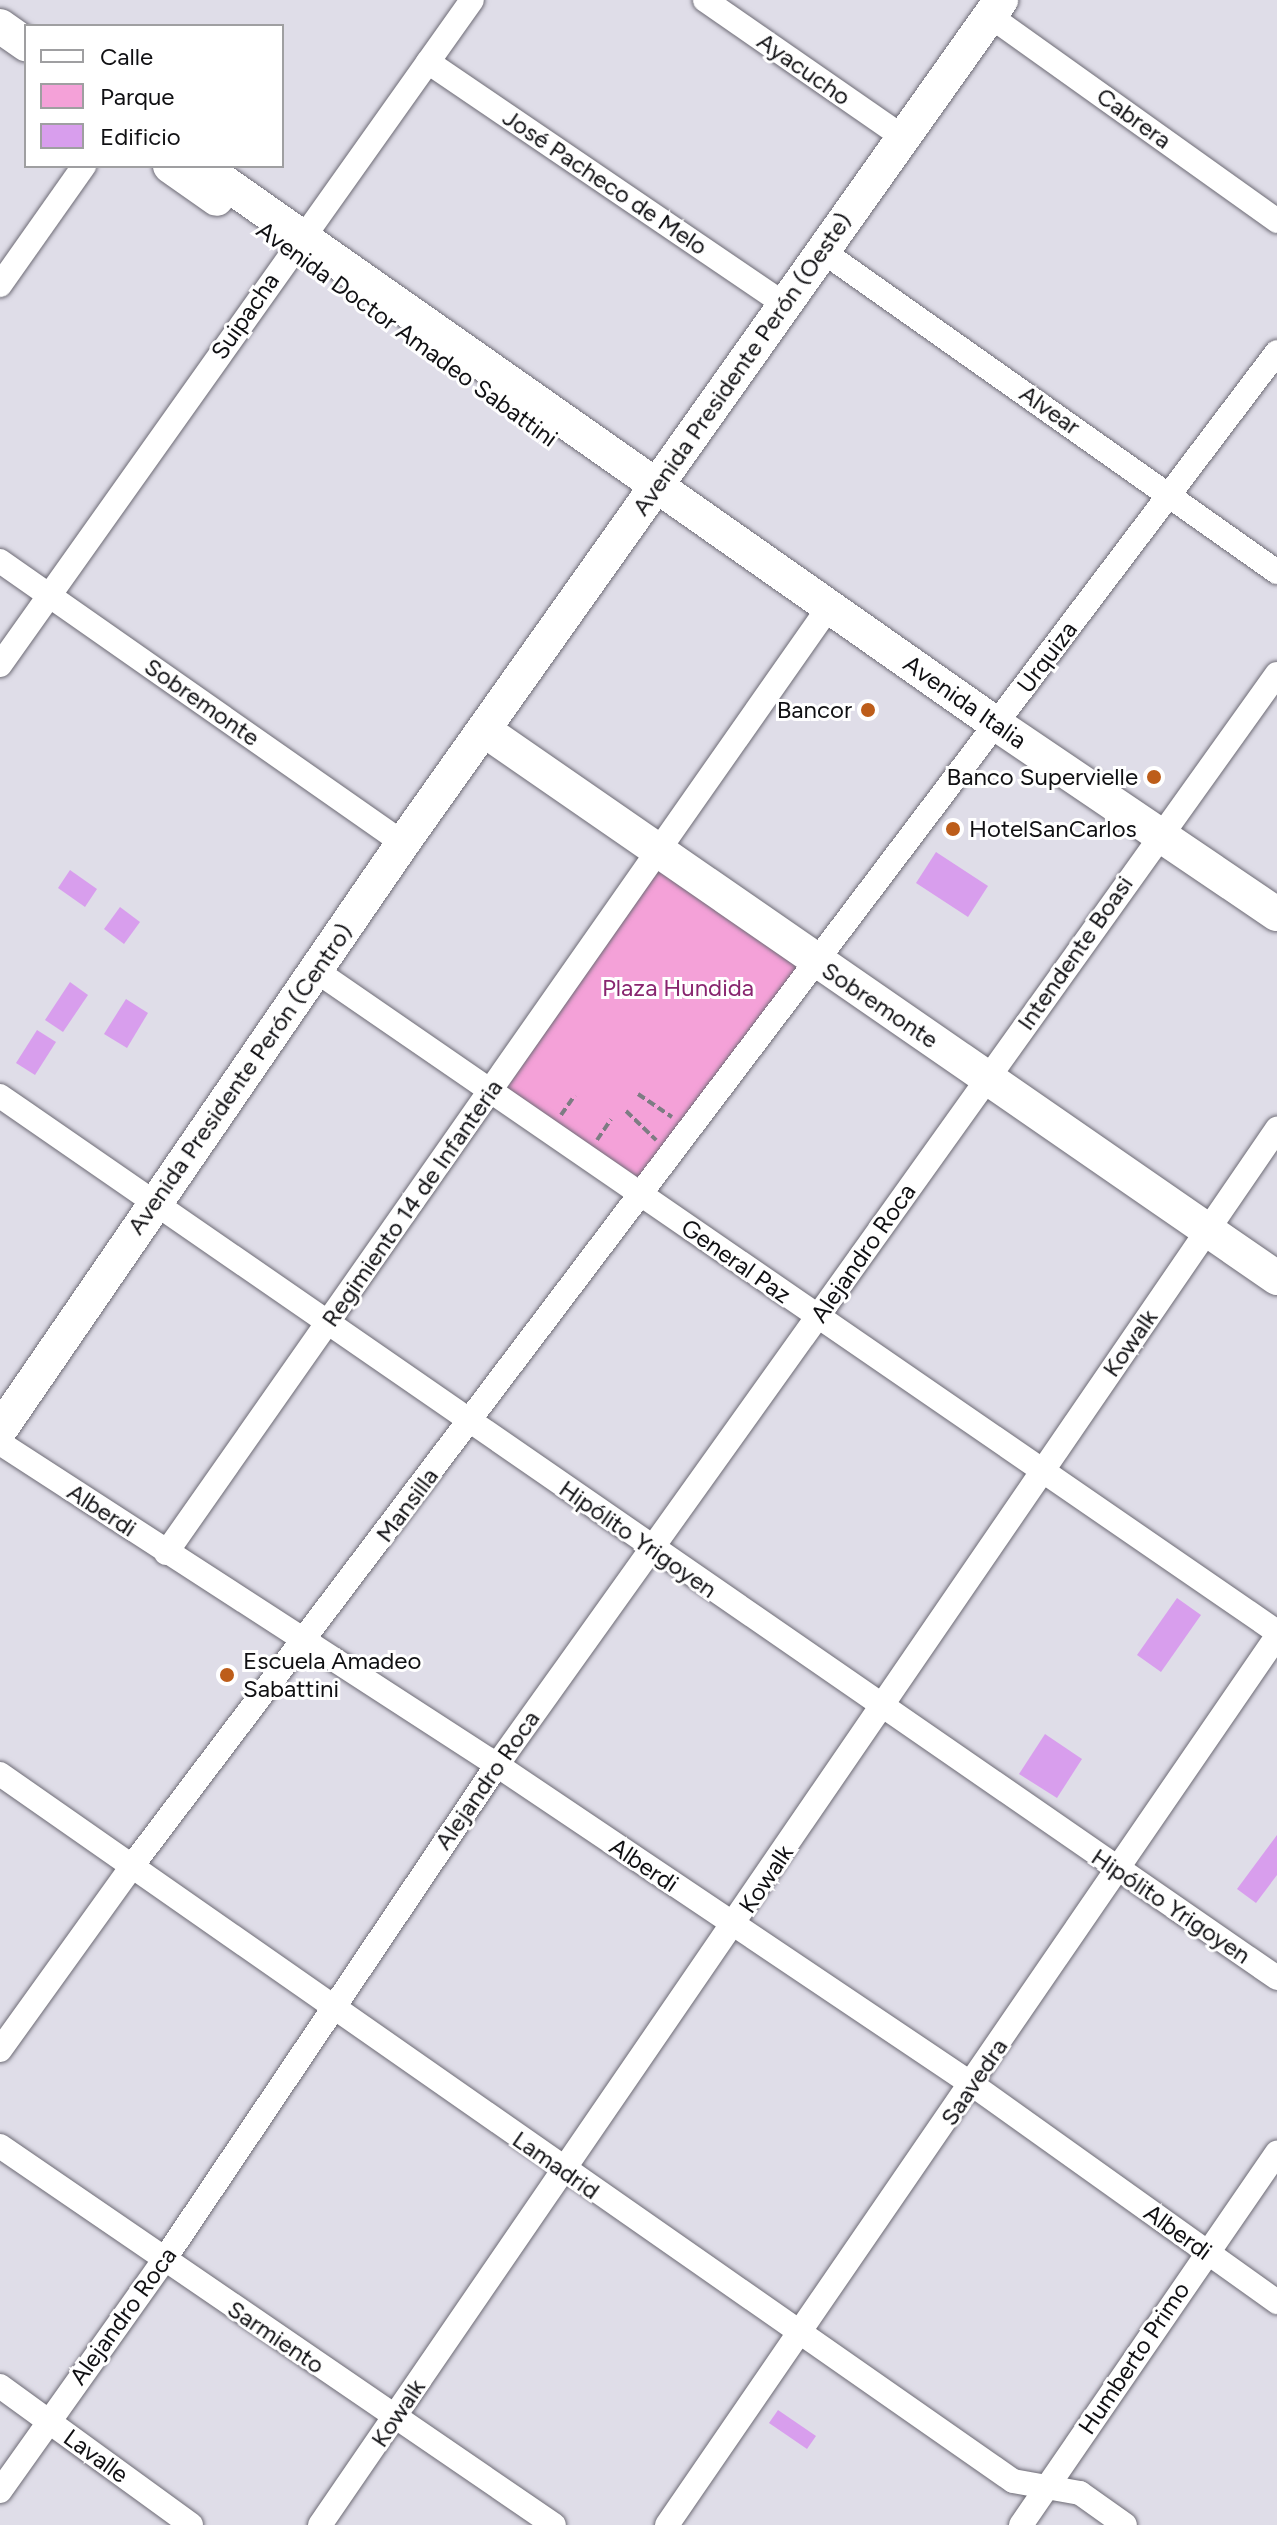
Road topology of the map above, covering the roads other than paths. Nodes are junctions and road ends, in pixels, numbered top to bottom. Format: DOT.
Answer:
graph roads {
  1 [pos="472,0"];
  2 [pos="705,0"];
  3 [pos="996,8"];
  4 [pos="0,26"];
  5 [pos="24,43"];
  6 [pos="0,48"];
  7 [pos="428,62"];
  8 [pos="24,65"];
  9 [pos="903,137"];
  10 [pos="83,168"];
  11 [pos="173,168"];
  12 [pos="203,168"];
  13 [pos="1277,221"];
  14 [pos="297,244"];
  15 [pos="821,250"];
  16 [pos="0,285"];
  17 [pos="783,303"];
  18 [pos="1277,352"];
  19 [pos="650,494"];
  20 [pos="1171,495"];
  21 [pos="0,561"];
  22 [pos="1277,572"];
  23 [pos="49,595"];
  24 [pos="829,607"];
  25 [pos="0,665"];
  26 [pos="1277,674"];
  27 [pos="996,724"];
  28 [pos="484,730"];
  29 [pos="1160,833"];
  30 [pos="403,843"];
  31 [pos="656,852"];
  32 [pos="1277,914"];
  33 [pos="818,963"];
  34 [pos="315,970"];
  35 [pos="986,1079"];
  36 [pos="491,1092"];
  37 [pos="0,1096"];
  38 [pos="1277,1129"];
  39 [pos="642,1196"];
  40 [pos="153,1205"];
  41 [pos="1208,1230"];
  42 [pos="1277,1278"];
  43 [pos="816,1318"];
  44 [pos="326,1324"];
  45 [pos="469,1423"];
  46 [pos="0,1430"];
  47 [pos="0,1443"];
  48 [pos="1041,1472"];
  49 [pos="651,1547"];
  50 [pos="166,1553"];
  51 [pos="1277,1634"];
  52 [pos="303,1642"];
  53 [pos="880,1707"];
  54 [pos="497,1765"];
  55 [pos="0,1774"];
  56 [pos="132,1866"];
  57 [pos="1117,1870"];
  58 [pos="735,1926"];
  59 [pos="1277,1978"];
  60 [pos="330,2007"];
  61 [pos="0,2050"];
  62 [pos="973,2085"];
  63 [pos="0,2146"];
  64 [pos="1277,2152"];
  65 [pos="562,2170"];
  66 [pos="1206,2252"];
  67 [pos="164,2260"];
  68 [pos="1277,2302"];
  69 [pos="800,2335"];
  70 [pos="0,2386"];
  71 [pos="396,2418"];
  72 [pos="48,2421"];
  73 [pos="1046,2487"];
  74 [pos="0,2491"];
  75 [pos="191,2525"];
  76 [pos="320,2525"];
  77 [pos="554,2525"];
  78 [pos="667,2525"];
  79 [pos="1021,2525"];
  80 [pos="1125,2525"];
  1 -- 7 [label="street, Suipacha"];
  2 -- 9 [label="street, Ayacucho"];
  3 -- 9 [label="main road, Avenida Presidente Perón (Oeste)"];
  3 -- 13 [label="street, Cabrera"];
  4 -- 5 [label="main road"];
  6 -- 8 [label="main road"];
  7 -- 14 [label="street, Suipacha"];
  7 -- 17 [label="street, José Pacheco de Melo"];
  9 -- 15 [label="main road, Avenida Presidente Perón (Oeste)"];
  10 -- 16 [label="street"];
  11 -- 14 [label="main road, Avenida Doctor Amadeo Sabattini"];
  12 -- 14 [label="main road, Avenida Doctor Amadeo Sabattini"];
  14 -- 19 [label="main road, Avenida Doctor Amadeo Sabattini"];
  14 -- 23 [label="street, Suipacha"];
  15 -- 17 [label="main road, Avenida Presidente Perón (Oeste)"];
  15 -- 20 [label="street, Alvear"];
  17 -- 19 [label="main road, Avenida Presidente Perón (Oeste)"];
  18 -- 20 [label="street, Urquiza"];
  19 -- 24 [label="main road, Avenida Italia"];
  19 -- 28 [label="main road, Avenida Presidente Perón (Oeste)"];
  20 -- 22 [label="street, Alvear"];
  20 -- 27 [label="street, Urquiza"];
  21 -- 23 [label="street, Sobremonte"];
  23 -- 25 [label="street, Suipacha"];
  23 -- 30 [label="street, Sobremonte"];
  24 -- 27 [label="main road, Avenida Italia"];
  24 -- 31 [label="street, Regimiento 14 de Infanteria"];
  26 -- 29 [label="street, Intendente Boasi"];
  27 -- 29 [label="main road, Avenida Italia"];
  27 -- 33 [label="street, Urquiza"];
  28 -- 30 [label="main road, Avenida Presidente Perón (Centro)"];
  28 -- 31 [label="main road, Sobremonte"];
  29 -- 32 [label="main road, Avenida Italia"];
  29 -- 35 [label="street, Intendente Boasi"];
  30 -- 34 [label="main road, Avenida Presidente Perón (Centro)"];
  31 -- 33 [label="main road, Sobremonte"];
  31 -- 36 [label="street, Regimiento 14 de Infanteria"];
  33 -- 35 [label="main road, Sobremonte"];
  33 -- 39 [label="street, Mansilla"];
  34 -- 36 [label="street, General Paz"];
  34 -- 40 [label="main road, Avenida Presidente Perón (Centro)"];
  35 -- 41 [label="main road, Sobremonte"];
  35 -- 43 [label="street, Alejandro Roca"];
  36 -- 39 [label="street, General Paz"];
  36 -- 44 [label="street, Regimiento 14 de Infanteria"];
  37 -- 40 [label="street, Hipólito Yrigoyen"];
  38 -- 41 [label="street, Kowalk"];
  39 -- 43 [label="street, General Paz"];
  39 -- 45 [label="street, Mansilla"];
  40 -- 44 [label="street, Hipólito Yrigoyen"];
  40 -- 46 [label="main road, Avenida Presidente Perón (Centro)"];
  41 -- 42 [label="main road, Sobremonte"];
  41 -- 48 [label="street, Kowalk"];
  43 -- 48 [label="street, General Paz"];
  43 -- 49 [label="street, Alejandro Roca"];
  44 -- 45 [label="street, Hipólito Yrigoyen"];
  44 -- 50 [label="street, Regimiento 14 de Infanteria"];
  45 -- 49 [label="street, Hipólito Yrigoyen"];
  45 -- 52 [label="street, Mansilla"];
  47 -- 50 [label="street, Alberdi"];
  48 -- 51 [label="street, General Paz"];
  48 -- 53 [label="street, Kowalk"];
  49 -- 53 [label="street, Hipólito Yrigoyen"];
  49 -- 54 [label="street, Alejandro Roca"];
  50 -- 52 [label="street, Alberdi"];
  51 -- 57 [label="street, Saavedra"];
  52 -- 54 [label="street, Alberdi"];
  52 -- 56 [label="street, Mansilla"];
  53 -- 57 [label="street, Hipólito Yrigoyen"];
  53 -- 58 [label="street, Kowalk"];
  54 -- 58 [label="street, Alberdi"];
  54 -- 60 [label="street, Alejandro Roca"];
  55 -- 56 [label="street, Lamadrid"];
  56 -- 60 [label="street, Lamadrid"];
  56 -- 61 [label="street, Mansilla"];
  57 -- 59 [label="street, Hipólito Yrigoyen"];
  57 -- 62 [label="street, Saavedra"];
  58 -- 62 [label="street, Alberdi"];
  58 -- 65 [label="street, Kowalk"];
  60 -- 65 [label="street, Lamadrid"];
  60 -- 67 [label="street, Alejandro Roca"];
  62 -- 66 [label="street, Alberdi"];
  62 -- 69 [label="street, Saavedra"];
  63 -- 67 [label="street, Sarmiento"];
  64 -- 66 [label="street, Humberto Primo"];
  65 -- 69 [label="street, Lamadrid"];
  65 -- 71 [label="street, Kowalk"];
  66 -- 68 [label="street, Alberdi"];
  66 -- 73 [label="street, Humberto Primo"];
  67 -- 71 [label="street, Sarmiento"];
  67 -- 72 [label="street, Alejandro Roca"];
  69 -- 73 [label="street, Lamadrid"];
  69 -- 78 [label="street, Saavedra"];
  70 -- 72 [label="street, Lavalle"];
  71 -- 76 [label="street, Kowalk"];
  71 -- 77 [label="street, Sarmiento"];
  72 -- 74 [label="street, Alejandro Roca"];
  72 -- 75 [label="street, Lavalle"];
  73 -- 79 [label="street, Humberto Primo"];
  73 -- 80 [label="street, Lamadrid"];
}
